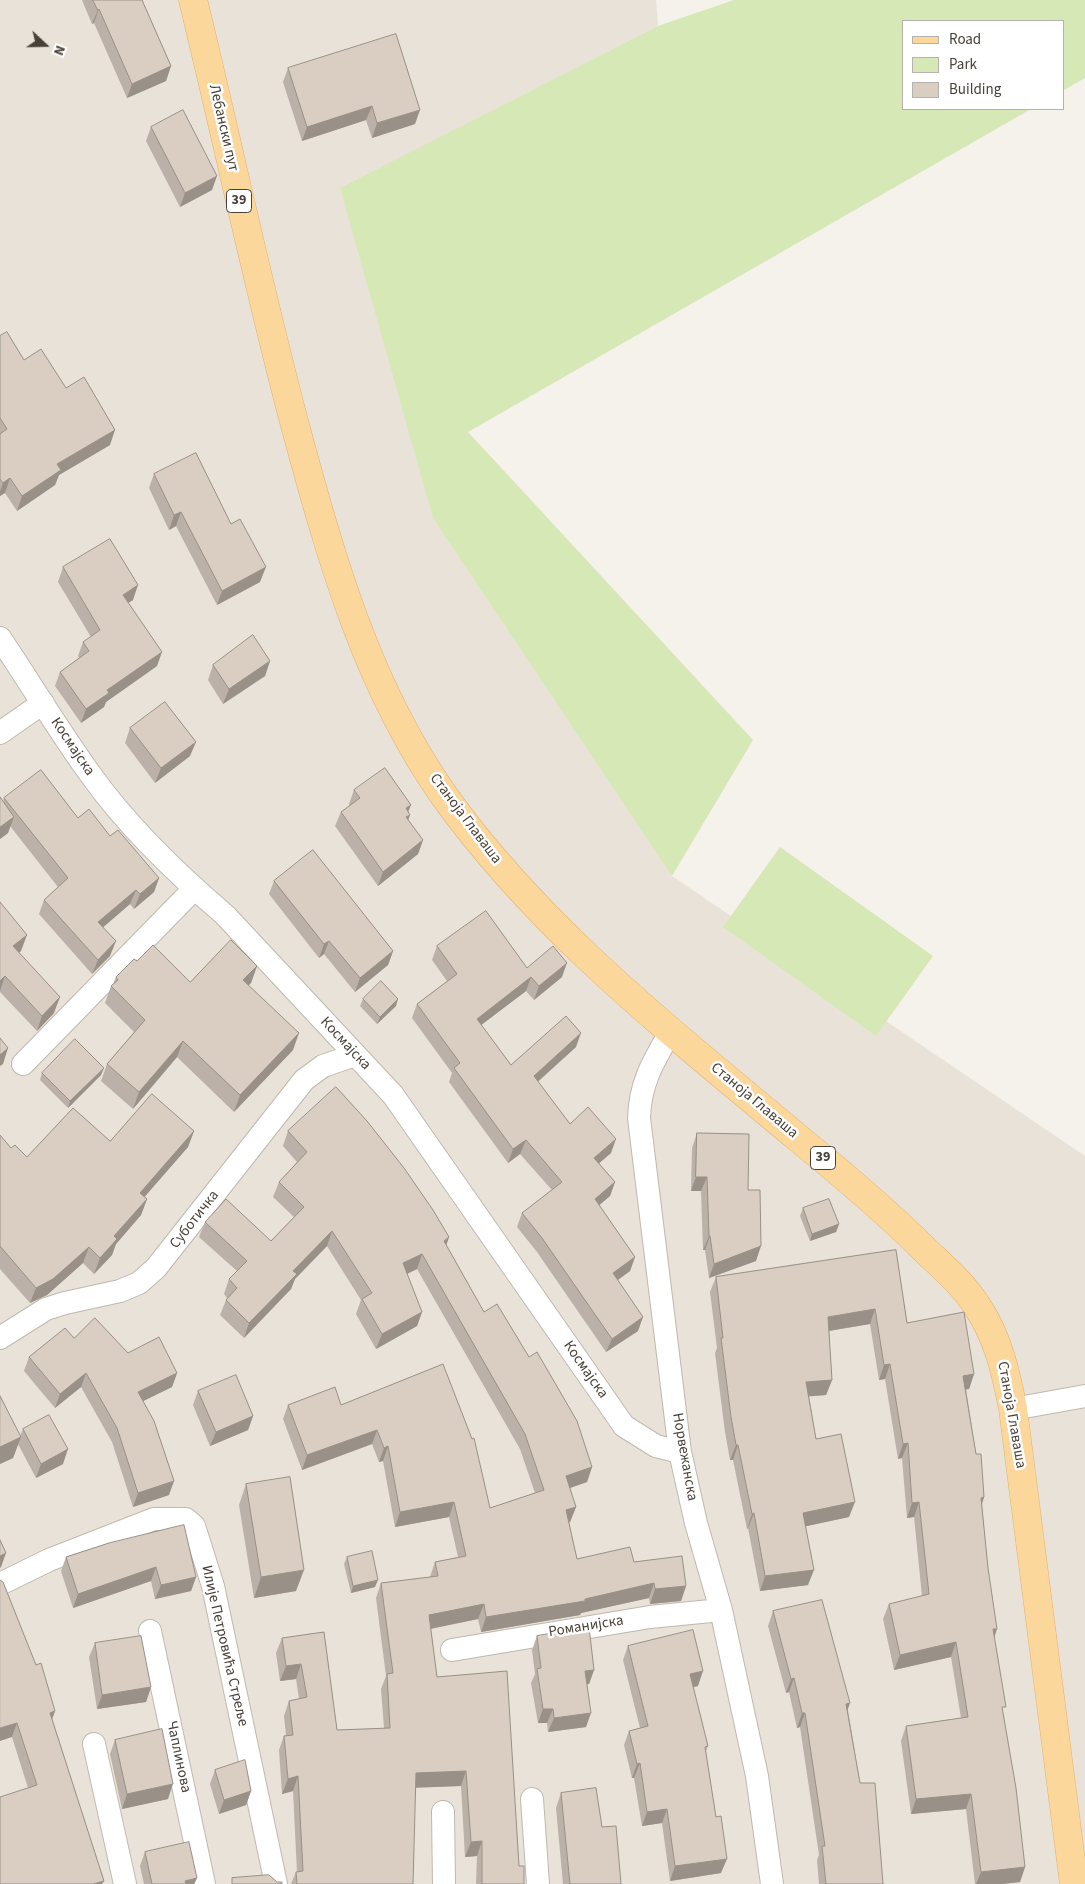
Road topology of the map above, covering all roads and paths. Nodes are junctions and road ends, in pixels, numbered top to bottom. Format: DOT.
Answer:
graph roads {
  1 [pos="193,0"];
  2 [pos="289,401"];
  3 [pos="0,638"];
  4 [pos="43,703"];
  5 [pos="0,733"];
  6 [pos="194,889"];
  7 [pos="670,1032"];
  8 [pos="355,1055"];
  9 [pos="24,1064"];
  10 [pos="0,1338"];
  11 [pos="1085,1396"];
  12 [pos="1013,1409"];
  13 [pos="680,1452"];
  14 [pos="0,1584"];
  15 [pos="721,1610"];
  16 [pos="150,1631"];
  17 [pos="452,1650"];
  18 [pos="94,1744"];
  19 [pos="532,1799"];
  20 [pos="443,1812"];
  21 [pos="125,1884"];
  22 [pos="204,1884"];
  23 [pos="276,1884"];
  24 [pos="444,1884"];
  25 [pos="538,1884"];
  26 [pos="772,1884"];
  27 [pos="1074,1884"];
  1 -- 2 [label="main road, Лебански пут / 39"];
  2 -- 7 [label="main road, Станоја Главаша / 39"];
  3 -- 4 [label="street, Космајска"];
  4 -- 5 [label="street"];
  4 -- 6 [label="street, Космајска"];
  6 -- 8 [label="street, Космајска"];
  6 -- 9 [label="street"];
  7 -- 12 [label="main road, Станоја Главаша / 39"];
  7 -- 13 [label="street, Норвежанска"];
  8 -- 10 [label="street, Суботичка"];
  8 -- 13 [label="street, Космајска"];
  11 -- 12 [label="street"];
  12 -- 27 [label="main road, Станоја Главаша / 39"];
  13 -- 15 [label="street, Норвежанска"];
  14 -- 23 [label="street, Илије Петровића Стреље"];
  15 -- 17 [label="street, Романијска"];
  15 -- 26 [label="street, Норвежанска"];
  16 -- 22 [label="street, Чаплинова"];
  18 -- 21 [label="street"];
  19 -- 25 [label="street"];
  20 -- 24 [label="street"];
}
